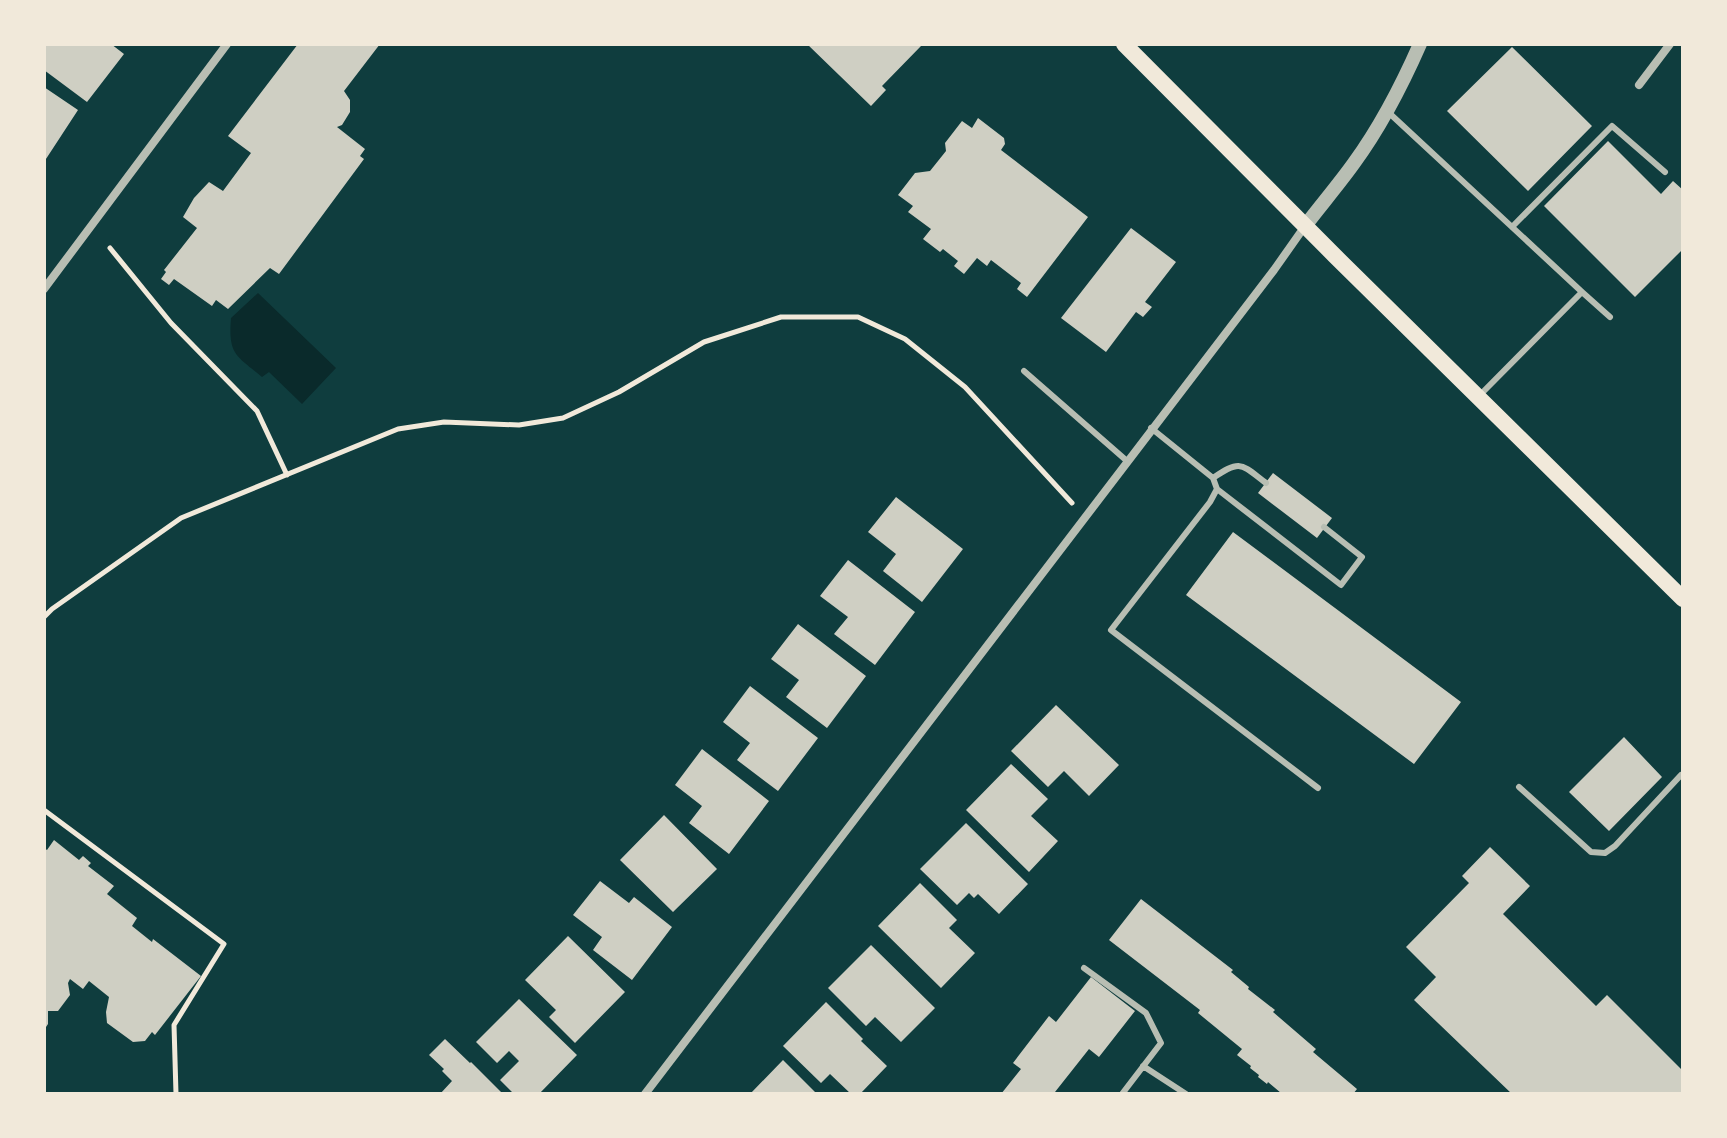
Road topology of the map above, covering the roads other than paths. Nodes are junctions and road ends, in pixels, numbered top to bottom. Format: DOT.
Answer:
graph roads {
  1 [pos="227,44"];
  2 [pos="1124,44"];
  3 [pos="1420,44"];
  4 [pos="1670,44"];
  5 [pos="1639,85"];
  6 [pos="1387,111"];
  7 [pos="1665,172"];
  8 [pos="1305,226"];
  9 [pos="1512,227"];
  10 [pos="44,289"];
  11 [pos="1582,292"];
  12 [pos="1610,317"];
  13 [pos="1024,371"];
  14 [pos="1478,397"];
  15 [pos="1151,428"];
  16 [pos="1127,461"];
  17 [pos="1213,478"];
  18 [pos="1266,483"];
  19 [pos="1217,489"];
  20 [pos="1324,527"];
  21 [pos="1683,599"];
  22 [pos="1681,775"];
  23 [pos="1519,787"];
  24 [pos="1318,788"];
  25 [pos="1084,968"];
  26 [pos="1143,1066"];
  27 [pos="645,1094"];
  28 [pos="1122,1094"];
  29 [pos="1186,1094"];
  1 -- 10 [label="street"];
  2 -- 8 [label="main road"];
  3 -- 6 [label="street"];
  4 -- 5 [label="street"];
  6 -- 8 [label="street"];
  6 -- 9 [label="lane"];
  7 -- 9 [label="lane"];
  8 -- 14 [label="main road"];
  8 -- 15 [label="street"];
  9 -- 11 [label="lane"];
  11 -- 12 [label="lane"];
  11 -- 14 [label="lane"];
  13 -- 16 [label="lane"];
  14 -- 21 [label="main road"];
  15 -- 16 [label="street"];
  15 -- 17 [label="lane"];
  16 -- 27 [label="street"];
  17 -- 18 [label="lane"];
  17 -- 19 [label="lane"];
  19 -- 20 [label="lane"];
  19 -- 24 [label="lane"];
  22 -- 23 [label="lane"];
  25 -- 26 [label="lane"];
  26 -- 28 [label="lane"];
  26 -- 29 [label="lane"];
}
